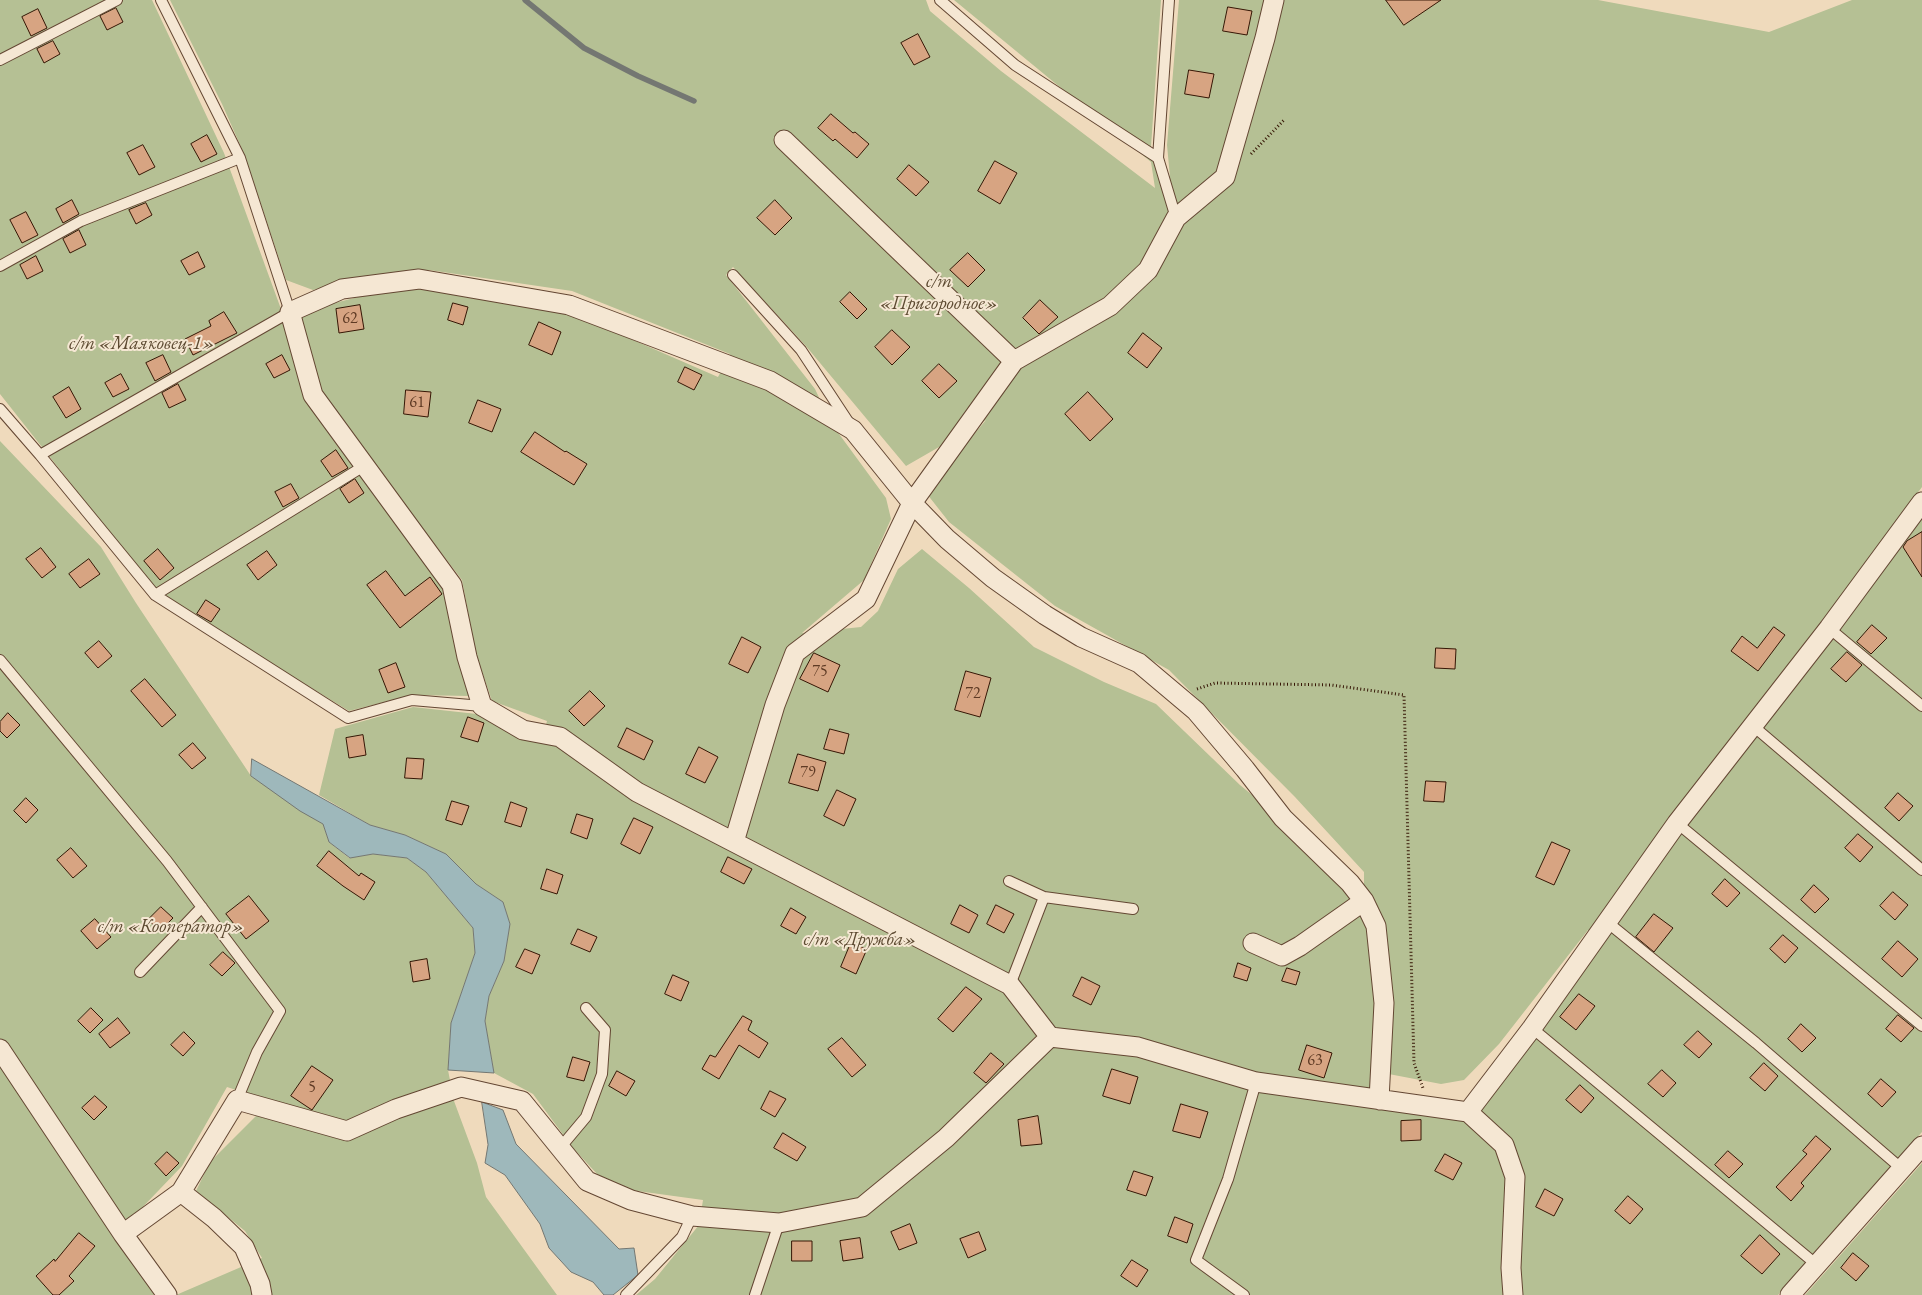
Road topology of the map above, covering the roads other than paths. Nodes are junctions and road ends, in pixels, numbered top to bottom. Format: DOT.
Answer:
graph roads {
  1 [pos="116,0"];
  2 [pos="161,0"];
  3 [pos="940,0"];
  4 [pos="1169,0"];
  5 [pos="1274,0"];
  6 [pos="0,60"];
  7 [pos="784,140"];
  8 [pos="240,158"];
  9 [pos="1158,158"];
  10 [pos="1176,218"];
  11 [pos="0,266"];
  12 [pos="733,274"];
  13 [pos="290,312"];
  14 [pos="1014,361"];
  15 [pos="0,409"];
  16 [pos="853,430"];
  17 [pos="40,455"];
  18 [pos="364,466"];
  19 [pos="1922,502"];
  20 [pos="912,503"];
  21 [pos="155,595"];
  22 [pos="1830,628"];
  23 [pos="0,660"];
  24 [pos="482,706"];
  25 [pos="1922,706"];
  26 [pos="1752,725"];
  27 [pos="1677,823"];
  28 [pos="734,842"];
  29 [pos="1922,870"];
  30 [pos="1009,881"];
  31 [pos="1044,897"];
  32 [pos="1364,901"];
  33 [pos="202,908"];
  34 [pos="1133,909"];
  35 [pos="1607,922"];
  36 [pos="1253,943"];
  37 [pos="140,972"];
  38 [pos="1010,985"];
  39 [pos="586,1008"];
  40 [pos="1922,1026"];
  41 [pos="1532,1028"];
  42 [pos="1050,1037"];
  43 [pos="3,1059"];
  44 [pos="1256,1082"];
  45 [pos="237,1100"];
  46 [pos="1379,1100"];
  47 [pos="1468,1112"];
  48 [pos="1922,1146"];
  49 [pos="560,1148"];
  50 [pos="1902,1168"];
  51 [pos="181,1192"];
  52 [pos="692,1216"];
  53 [pos="779,1223"];
  54 [pos="123,1234"];
  55 [pos="1816,1265"];
  56 [pos="167,1295"];
  57 [pos="262,1295"];
  58 [pos="626,1295"];
  59 [pos="755,1295"];
  60 [pos="1244,1295"];
  61 [pos="1513,1295"];
  62 [pos="1790,1295"];
  1 -- 6 [label="lane"];
  2 -- 8 [label="lane"];
  3 -- 9 [label="lane"];
  4 -- 9 [label="lane"];
  5 -- 10 [label="street"];
  7 -- 14 [label="street"];
  8 -- 11 [label="lane"];
  8 -- 13 [label="lane"];
  9 -- 10 [label="lane"];
  10 -- 14 [label="street"];
  12 -- 16 [label="lane"];
  13 -- 16 [label="street"];
  13 -- 17 [label="lane"];
  13 -- 18 [label="street"];
  14 -- 20 [label="street"];
  15 -- 17 [label="lane"];
  16 -- 20 [label="street"];
  17 -- 21 [label="lane"];
  18 -- 21 [label="lane"];
  18 -- 24 [label="street"];
  19 -- 22 [label="street"];
  20 -- 28 [label="street"];
  20 -- 32 [label="street"];
  21 -- 24 [label="lane"];
  22 -- 25 [label="lane"];
  22 -- 26 [label="street"];
  23 -- 33 [label="lane"];
  24 -- 28 [label="street"];
  26 -- 27 [label="street"];
  26 -- 29 [label="lane"];
  27 -- 35 [label="street"];
  27 -- 40 [label="lane"];
  28 -- 38 [label="street"];
  30 -- 31 [label="lane"];
  31 -- 34 [label="lane"];
  31 -- 38 [label="lane"];
  32 -- 36 [label="street"];
  32 -- 46 [label="street"];
  33 -- 37 [label="lane"];
  33 -- 45 [label="lane"];
  35 -- 41 [label="street"];
  35 -- 50 [label="lane"];
  38 -- 42 [label="street"];
  39 -- 49 [label="lane"];
  41 -- 47 [label="street"];
  41 -- 55 [label="lane"];
  42 -- 44 [label="street"];
  42 -- 53 [label="street"];
  43 -- 54 [label="street"];
  44 -- 46 [label="street"];
  44 -- 60 [label="lane"];
  45 -- 49 [label="street"];
  45 -- 51 [label="street"];
  46 -- 47 [label="street"];
  47 -- 61 [label="street"];
  48 -- 50 [label="street"];
  49 -- 52 [label="street"];
  50 -- 55 [label="street"];
  51 -- 54 [label="street"];
  51 -- 57 [label="street"];
  52 -- 53 [label="street"];
  52 -- 58 [label="lane"];
  53 -- 59 [label="lane"];
  54 -- 56 [label="street"];
  55 -- 62 [label="street"];
}
